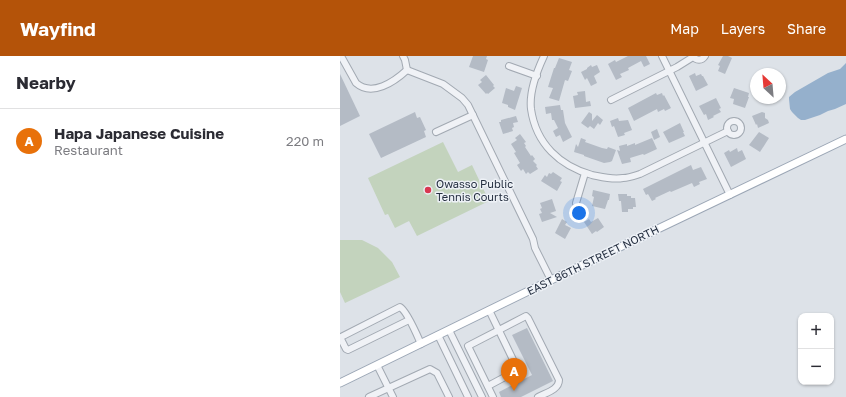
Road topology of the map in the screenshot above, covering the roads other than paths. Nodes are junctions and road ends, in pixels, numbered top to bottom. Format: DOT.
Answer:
graph roads {
  1 [pos="341,56"];
  2 [pos="403,56"];
  3 [pos="544,56"];
  4 [pos="662,56"];
  5 [pos="705,56"];
  6 [pos="693,57"];
  7 [pos="509,66"];
  8 [pos="407,70"];
  9 [pos="669,71"];
  10 [pos="536,76"];
  11 [pos="611,100"];
  12 [pos="472,115"];
  13 [pos="728,131"];
  14 [pos="436,132"];
  15 [pos="846,139"];
  16 [pos="704,143"];
  17 [pos="585,173"];
  18 [pos="730,195"];
  19 [pos="576,203"];
  20 [pos="551,280"];
  21 [pos="489,310"];
  22 [pos="408,320"];
  23 [pos="449,330"];
  24 [pos="499,330"];
  25 [pos="438,335"];
  26 [pos="421,344"];
  27 [pos="377,365"];
  28 [pos="340,383"];
  29 [pos="488,386"];
  30 [pos="389,388"];
  31 [pos="372,396"];
  32 [pos="393,397"];
  33 [pos="449,397"];
  34 [pos="468,397"];
  35 [pos="482,397"];
  36 [pos="493,397"];
  37 [pos="538,397"];
  1 -- 8 [label="street"];
  2 -- 8 [label="street"];
  3 -- 10 [label="street"];
  4 -- 9 [label="street"];
  5 -- 6 [label="street"];
  6 -- 9 [label="street"];
  7 -- 10 [label="street"];
  8 -- 12 [label="street"];
  9 -- 11 [label="street"];
  9 -- 16 [label="street"];
  10 -- 17 [label="street"];
  12 -- 14 [label="street"];
  12 -- 20 [label="street"];
  13 -- 16 [label="street"];
  15 -- 18 [label="main road, EAST 86TH STREET NORTH"];
  16 -- 17 [label="street"];
  16 -- 18 [label="street"];
  17 -- 19 [label="street"];
  18 -- 20 [label="main road, EAST 86TH STREET NORTH"];
  20 -- 21 [label="main road, EAST 86TH STREET NORTH"];
  21 -- 23 [label="main road, EAST 86TH STREET NORTH"];
  21 -- 24 [label="street"];
  22 -- 22 [label="street"];
  22 -- 26 [label="street"];
  23 -- 25 [label="main road, EAST 86TH STREET NORTH"];
  23 -- 35 [label="street"];
  24 -- 29 [label="street"];
  24 -- 29 [label="street"];
  24 -- 37 [label="street"];
  25 -- 26 [label="main road, EAST 86TH STREET NORTH"];
  25 -- 34 [label="street"];
  26 -- 27 [label="main road, EAST 86TH STREET NORTH"];
  27 -- 28 [label="main road, EAST 86TH STREET NORTH"];
  27 -- 30 [label="street"];
  29 -- 36 [label="street"];
  30 -- 31 [label="street"];
  30 -- 32 [label="street"];
  30 -- 33 [label="street"];
}
